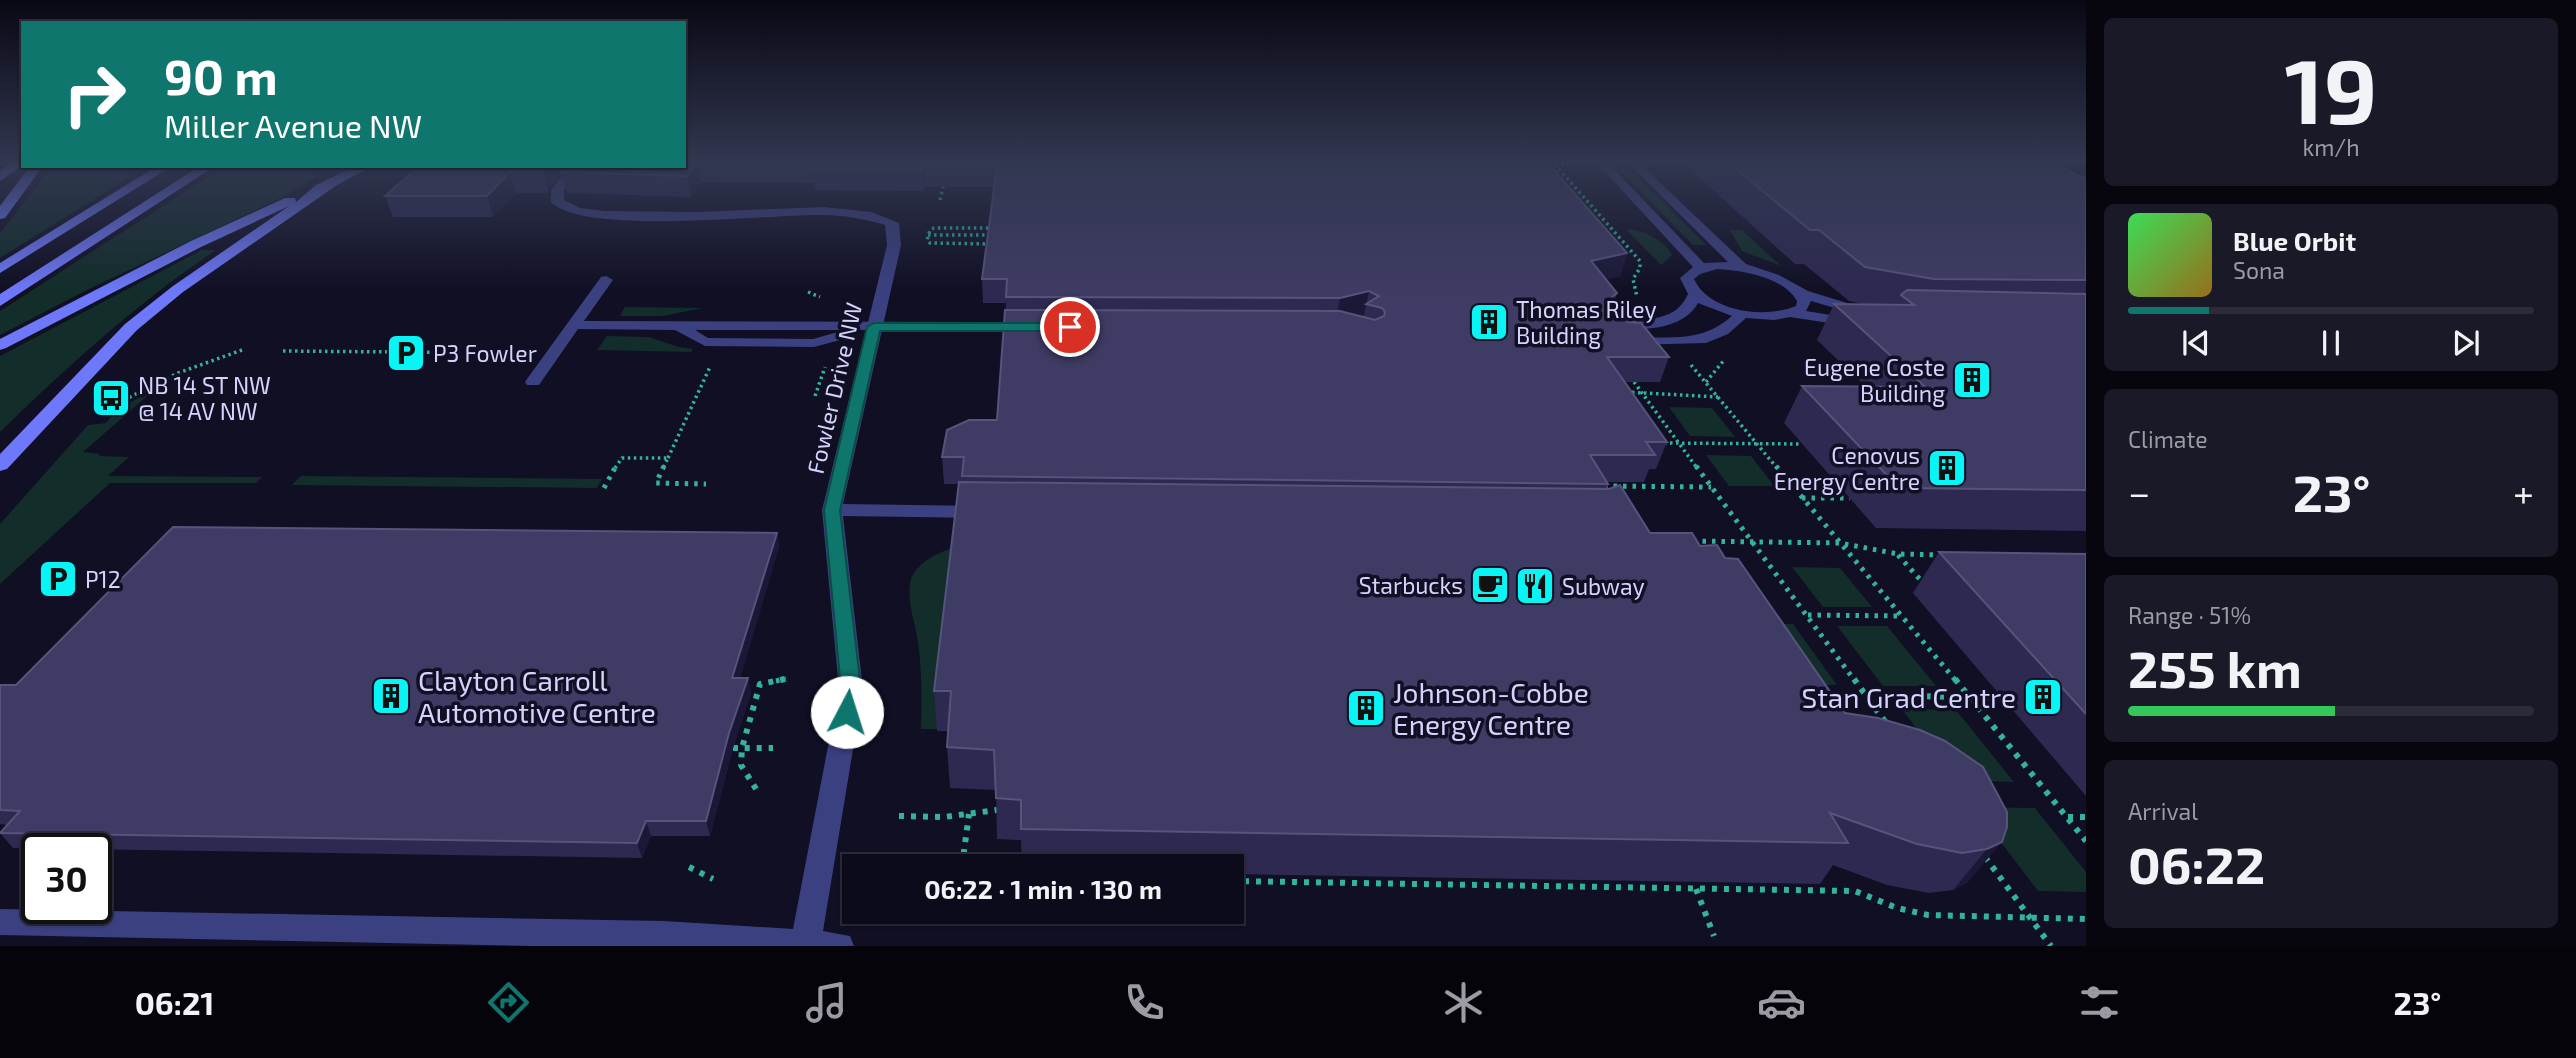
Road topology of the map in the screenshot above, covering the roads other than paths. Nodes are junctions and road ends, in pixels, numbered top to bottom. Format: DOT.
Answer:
graph roads {
  1 [pos="105,204"];
  2 [pos="150,204"];
  3 [pos="285,204"];
  4 [pos="301,204"];
  5 [pos="561,204"];
  6 [pos="1641,204"];
  7 [pos="1676,204"];
  8 [pos="1742,268"];
  9 [pos="0,269"];
  10 [pos="1702,269"];
  11 [pos="606,280"];
  12 [pos="1799,292"];
  13 [pos="1695,294"];
  14 [pos="0,301"];
  15 [pos="1742,314"];
  16 [pos="1794,314"];
  17 [pos="1613,323"];
  18 [pos="574,325"];
  19 [pos="678,325"];
  20 [pos="1048,326"];
  21 [pos="874,327"];
  22 [pos="1628,342"];
  23 [pos="0,345"];
  24 [pos="533,382"];
  25 [pos="0,465"];
  26 [pos="832,510"];
  27 [pos="1001,512"];
  28 [pos="0,922"];
  29 [pos="806,944"];
  30 [pos="839,946"];
  1 -- 9 [label="main road"];
  2 -- 14 [label="main road"];
  3 -- 23 [label="main road"];
  4 -- 25 [label="main road"];
  5 -- 21 [label="street, Fowler Drive NW"];
  6 -- 10 [label="lane"];
  7 -- 8 [label="lane"];
  8 -- 10 [label="lane"];
  8 -- 12 [label="lane"];
  10 -- 13 [label="lane"];
  11 -- 18 [label="lane"];
  12 -- 16 [label="lane"];
  12 -- 16 [label="lane"];
  13 -- 15 [label="lane"];
  13 -- 17 [label="lane"];
  15 -- 16 [label="lane"];
  15 -- 22 [label="lane"];
  18 -- 19 [label="lane"];
  18 -- 24 [label="lane"];
  19 -- 21 [label="lane"];
  19 -- 21 [label="lane"];
  20 -- 21 [label="lane"];
  21 -- 26 [label="street, Fowler Drive NW"];
  26 -- 27 [label="street"];
  26 -- 29 [label="street, Fowler Drive NW"];
  28 -- 29 [label="street"];
  29 -- 30 [label="street"];
}
